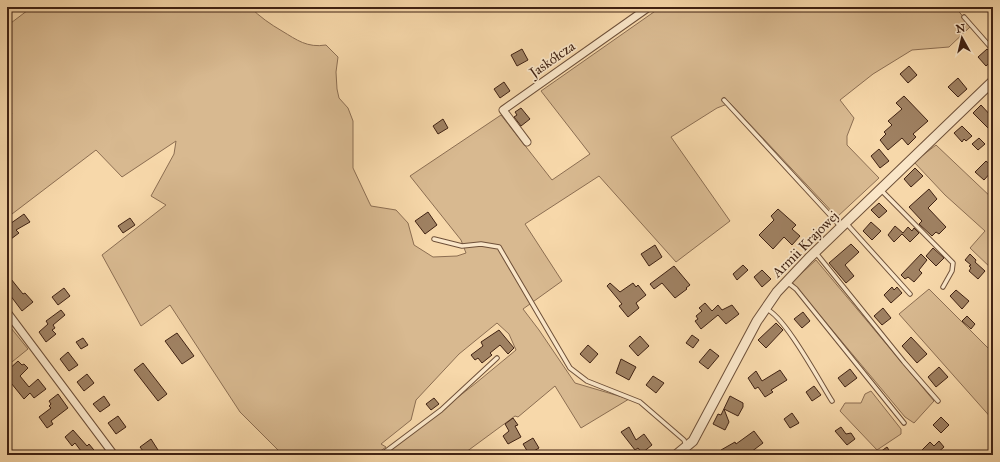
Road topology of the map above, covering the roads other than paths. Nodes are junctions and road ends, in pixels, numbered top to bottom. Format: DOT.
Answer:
graph roads {
  1 [pos="649,7"];
  2 [pos="964,17"];
  3 [pos="993,50"];
  4 [pos="993,81"];
  5 [pos="724,100"];
  6 [pos="528,142"];
  7 [pos="880,189"];
  8 [pos="843,225"];
  9 [pos="434,239"];
  10 [pos="815,252"];
  11 [pos="786,282"];
  12 [pos="943,287"];
  13 [pos="910,294"];
  14 [pos="765,308"];
  15 [pos="7,312"];
  16 [pos="497,358"];
  17 [pos="832,401"];
  18 [pos="938,401"];
  19 [pos="904,423"];
  20 [pos="686,447"];
  21 [pos="114,455"];
  22 [pos="381,455"];
  23 [pos="676,455"];
  1 -- 6 [label="street, Jaskółcza"];
  2 -- 3 [label="lane"];
  4 -- 7 [label="street, Armii Krajowej"];
  5 -- 8 [label="lane"];
  7 -- 8 [label="street, Armii Krajowej"];
  7 -- 12 [label="lane"];
  8 -- 10 [label="street, Armii Krajowej"];
  8 -- 13 [label="lane"];
  9 -- 20 [label="lane"];
  10 -- 11 [label="street, Armii Krajowej"];
  10 -- 18 [label="lane"];
  11 -- 14 [label="street, Armii Krajowej"];
  11 -- 19 [label="lane"];
  14 -- 17 [label="lane"];
  14 -- 20 [label="street, Armii Krajowej"];
  15 -- 21 [label="street"];
  16 -- 22 [label="lane"];
  20 -- 23 [label="street, Armii Krajowej"];
}
